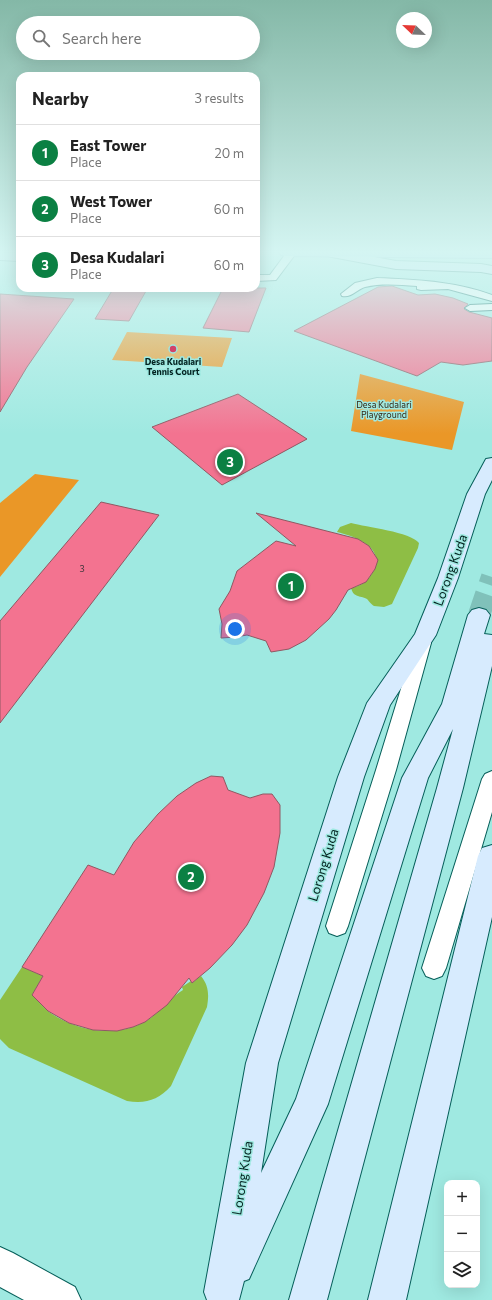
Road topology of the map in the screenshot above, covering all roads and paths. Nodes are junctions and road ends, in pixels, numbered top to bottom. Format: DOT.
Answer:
graph roads {
  1 [pos="492,463"];
  2 [pos="492,493"];
  3 [pos="466,525"];
  4 [pos="486,618"];
  5 [pos="425,635"];
  6 [pos="492,779"];
  7 [pos="492,856"];
  8 [pos="337,926"];
  9 [pos="434,968"];
  10 [pos="0,1266"];
  11 [pos="222,1296"];
  12 [pos="62,1300"];
  13 [pos="308,1300"];
  14 [pos="387,1300"];
  1 -- 3 [label="street, Lorong Kuda"];
  2 -- 3 [label="street"];
  3 -- 5 [label="street, Lorong Kuda"];
  4 -- 11 [label="street, Lorong Kuda"];
  4 -- 13 [label="street"];
  5 -- 8 [label="lane"];
  5 -- 11 [label="street, Lorong Kuda"];
  6 -- 9 [label="lane"];
  7 -- 14 [label="street"];
  10 -- 12 [label="street"];
}
